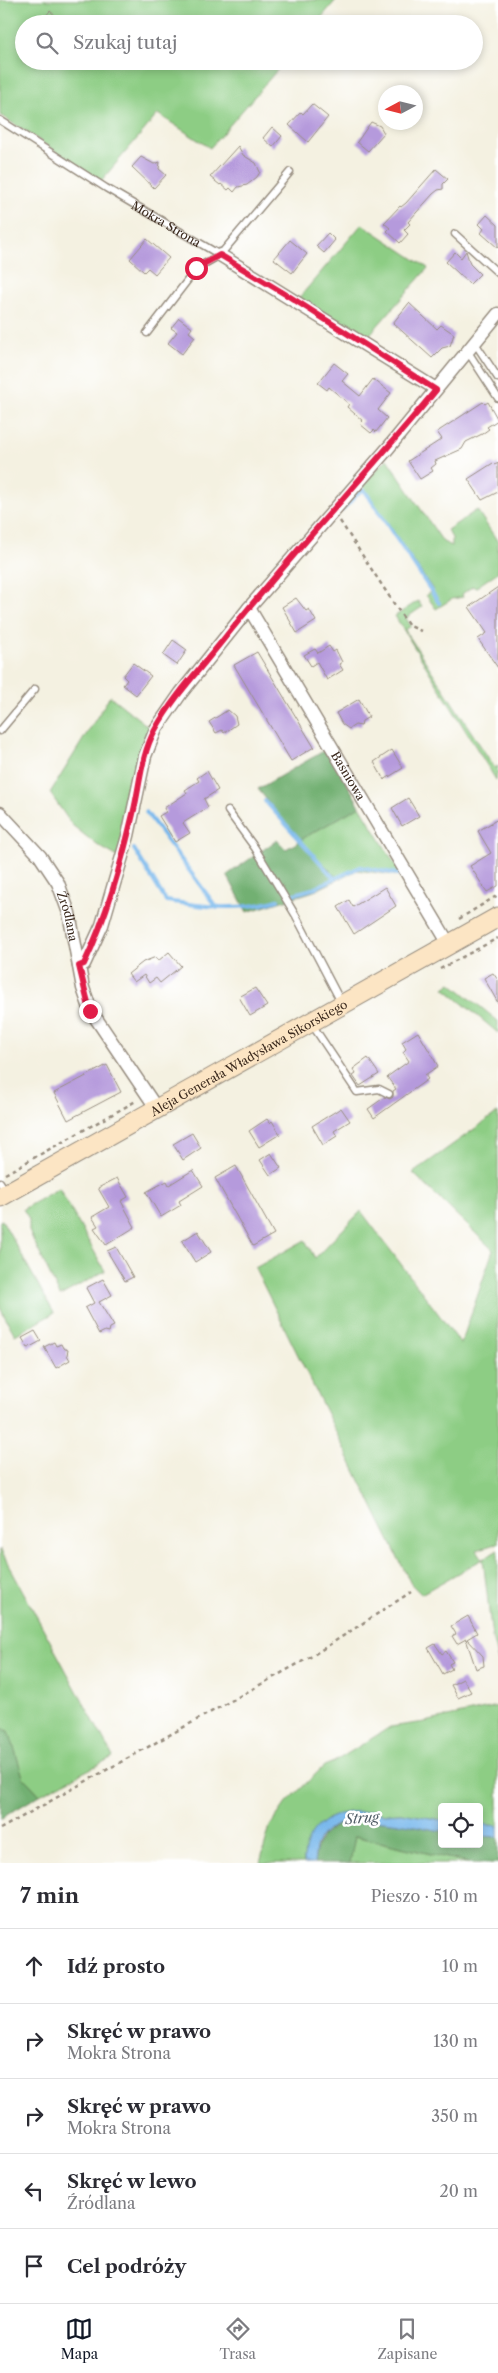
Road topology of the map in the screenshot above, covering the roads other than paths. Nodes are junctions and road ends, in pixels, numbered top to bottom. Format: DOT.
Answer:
graph roads {
  1 [pos="0,120"];
  2 [pos="290,172"];
  3 [pos="455,234"];
  4 [pos="220,255"];
  5 [pos="498,272"];
  6 [pos="498,314"];
  7 [pos="147,333"];
  8 [pos="471,348"];
  9 [pos="498,378"];
  10 [pos="436,390"];
  11 [pos="498,398"];
  12 [pos="248,608"];
  13 [pos="35,689"];
  14 [pos="0,731"];
  15 [pos="228,811"];
  16 [pos="0,813"];
  17 [pos="498,917"];
  18 [pos="449,944"];
  19 [pos="79,966"];
  20 [pos="342,1005"];
  21 [pos="311,1023"];
  22 [pos="390,1094"];
  23 [pos="157,1109"];
  24 [pos="2,1191"];
  1 -- 4 [label="lane, Mokra Strona"];
  2 -- 4 [label="lane"];
  3 -- 5 [label="lane"];
  4 -- 7 [label="lane"];
  4 -- 10 [label="street, Mokra Strona"];
  6 -- 8 [label="street"];
  8 -- 9 [label="lane"];
  8 -- 10 [label="street"];
  8 -- 11 [label="lane"];
  10 -- 12 [label="street"];
  12 -- 18 [label="street, Baśniowa"];
  12 -- 19 [label="street"];
  13 -- 14 [label="lane"];
  15 -- 20 [label="lane"];
  16 -- 19 [label="street, Źródlana"];
  17 -- 18 [label="main road, Aleja Generała Władysława Sikorskiego"];
  18 -- 20 [label="main road, Aleja Generała Władysława Sikorskiego"];
  19 -- 23 [label="street, Źródlana"];
  20 -- 21 [label="main road, Aleja Generała Władysława Sikorskiego"];
  21 -- 22 [label="lane"];
  21 -- 23 [label="main road, Aleja Generała Władysława Sikorskiego"];
  23 -- 24 [label="main road, Aleja Generała Władysława Sikorskiego"];
}
